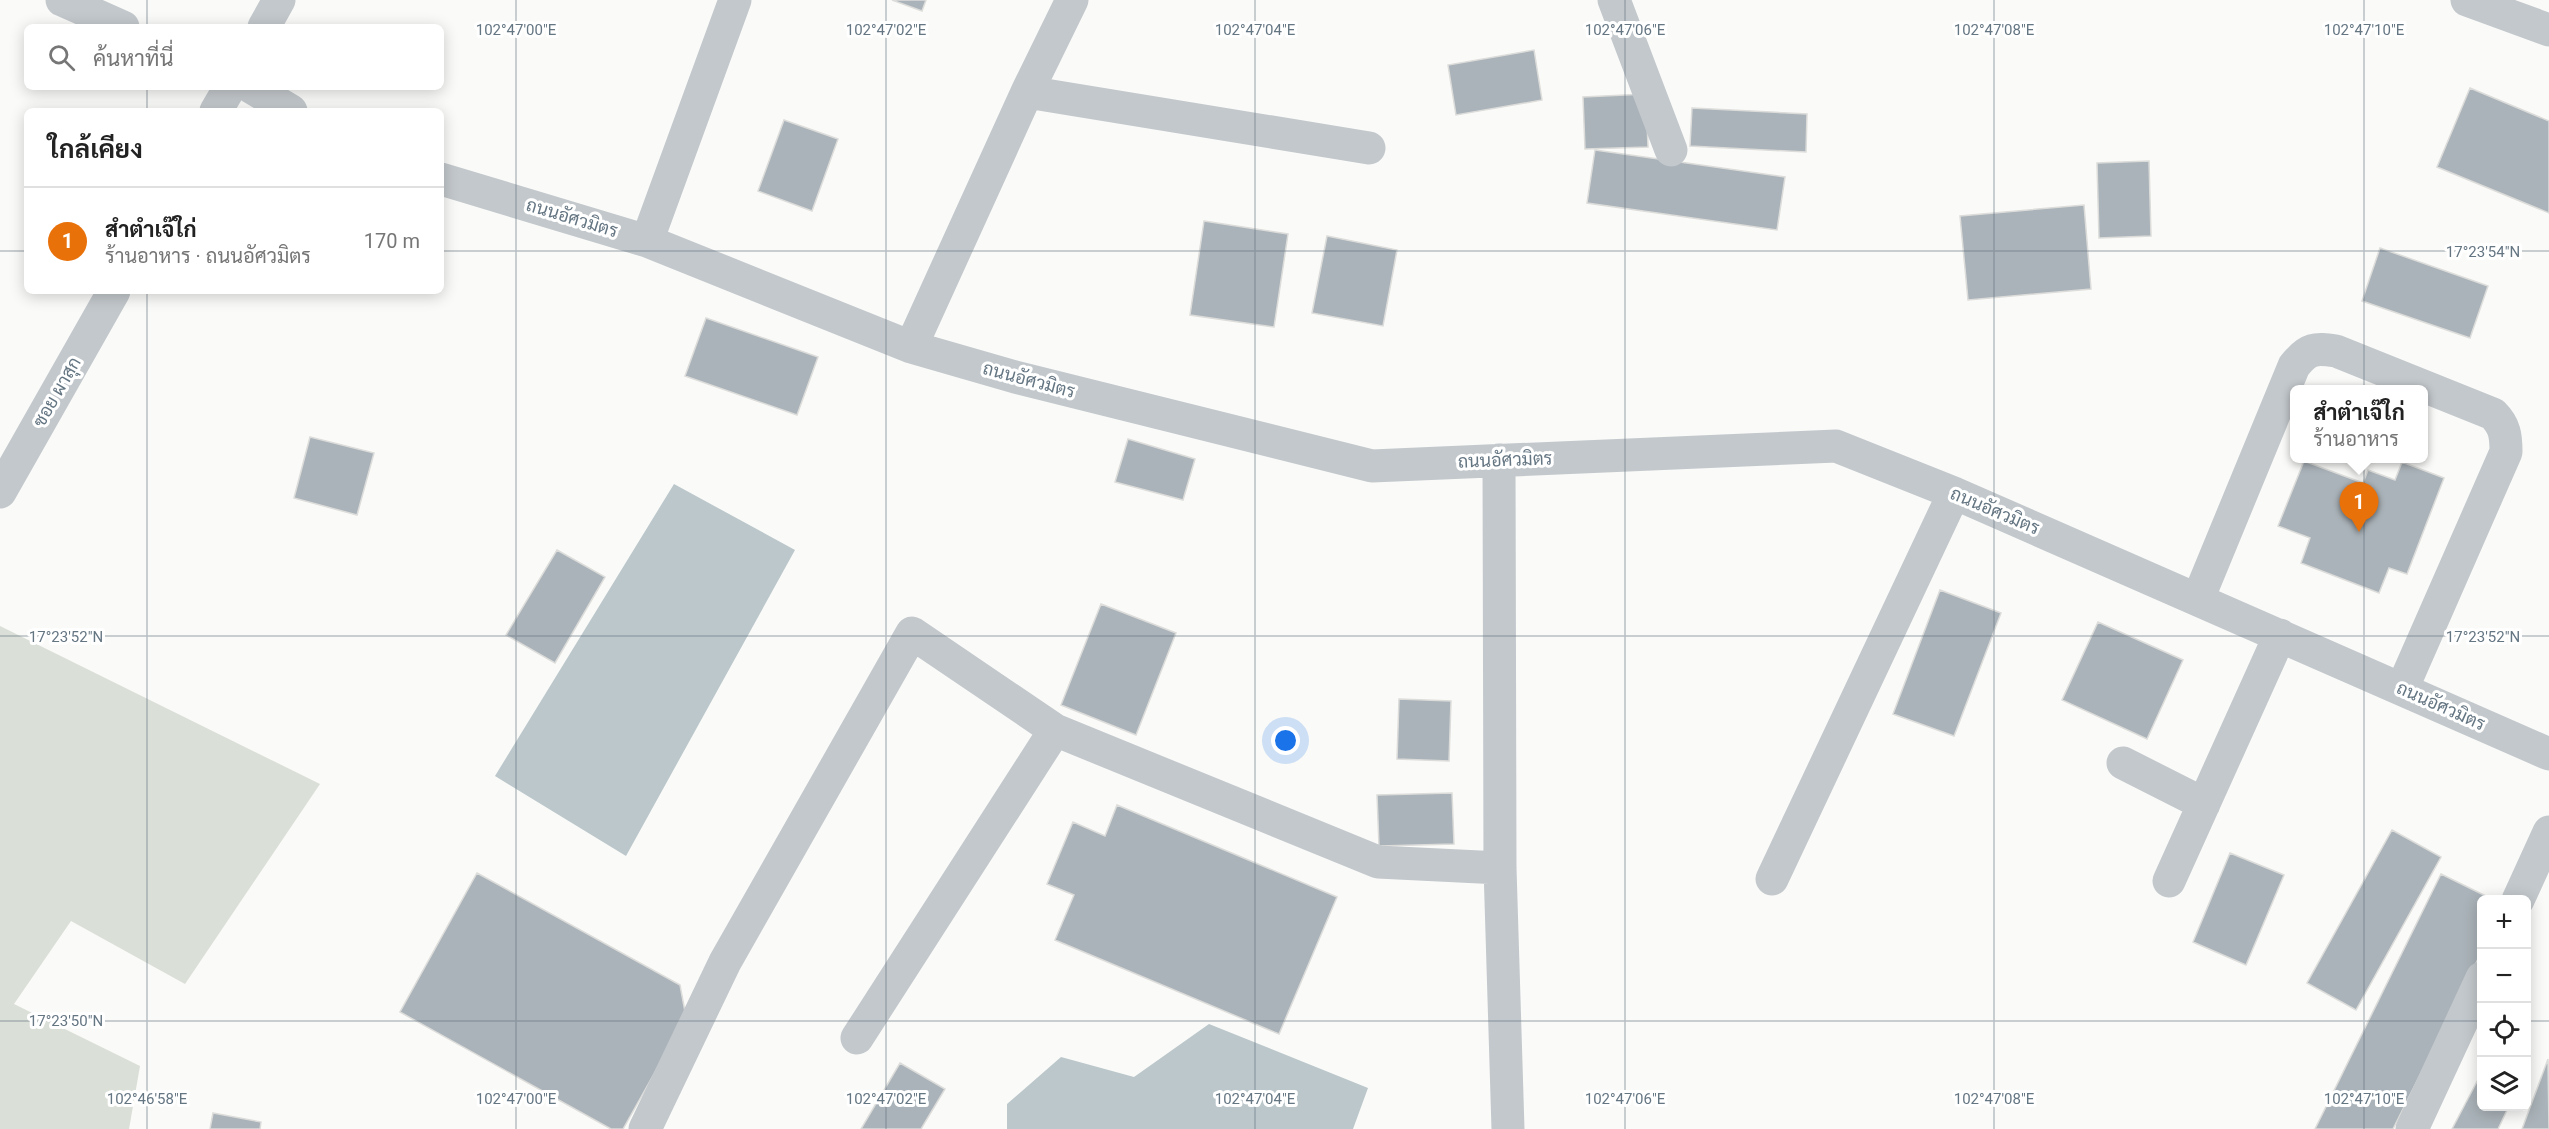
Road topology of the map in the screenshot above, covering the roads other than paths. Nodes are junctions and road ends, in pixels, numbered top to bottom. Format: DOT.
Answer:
graph roads {
  1 [pos="62,0"];
  2 [pos="279,0"];
  3 [pos="735,0"];
  4 [pos="1072,0"];
  5 [pos="1614,0"];
  6 [pos="2467,0"];
  7 [pos="116,24"];
  8 [pos="266,24"];
  9 [pos="2549,30"];
  10 [pos="228,90"];
  11 [pos="257,90"];
  12 [pos="1027,92"];
  13 [pos="218,108"];
  14 [pos="286,108"];
  15 [pos="1369,148"];
  16 [pos="1671,150"];
  17 [pos="444,180"];
  18 [pos="647,241"];
  19 [pos="112,294"];
  20 [pos="911,347"];
  21 [pos="2421,385"];
  22 [pos="2428,388"];
  23 [pos="1499,460"];
  24 [pos="0,492"];
  25 [pos="1954,493"];
  26 [pos="2198,599"];
  27 [pos="2280,635"];
  28 [pos="2402,689"];
  29 [pos="1055,730"];
  30 [pos="2549,754"];
  31 [pos="2123,763"];
  32 [pos="2204,804"];
  33 [pos="2549,832"];
  34 [pos="1500,868"];
  35 [pos="1772,879"];
  36 [pos="2169,881"];
  37 [pos="2520,895"];
  38 [pos="2477,987"];
  39 [pos="857,1038"];
  40 [pos="645,1129"];
  41 [pos="1508,1129"];
  42 [pos="2412,1129"];
  1 -- 7 [label="street"];
  2 -- 8 [label="street"];
  3 -- 18 [label="street"];
  4 -- 12 [label="street"];
  5 -- 16 [label="street"];
  6 -- 9 [label="street"];
  10 -- 13 [label="street"];
  11 -- 14 [label="street"];
  12 -- 15 [label="street"];
  12 -- 20 [label="street"];
  17 -- 18 [label="street, ถนนอัศวมิตร"];
  18 -- 20 [label="street, ถนนอัศวมิตร"];
  19 -- 24 [label="street, ซอย ผาสุก"];
  20 -- 23 [label="street, ถนนอัศวมิตร"];
  21 -- 26 [label="street"];
  22 -- 28 [label="street"];
  23 -- 25 [label="street, ถนนอัศวมิตร"];
  23 -- 34 [label="street"];
  25 -- 26 [label="street, ถนนอัศวมิตร"];
  25 -- 35 [label="street"];
  26 -- 27 [label="street, ถนนอัศวมิตร"];
  27 -- 28 [label="street, ถนนอัศวมิตร"];
  27 -- 32 [label="street"];
  28 -- 30 [label="street, ถนนอัศวมิตร"];
  29 -- 34 [label="street"];
  29 -- 39 [label="street"];
  29 -- 40 [label="street"];
  31 -- 32 [label="street"];
  32 -- 36 [label="street"];
  33 -- 37 [label="street"];
  34 -- 41 [label="street"];
  38 -- 42 [label="street"];
}
